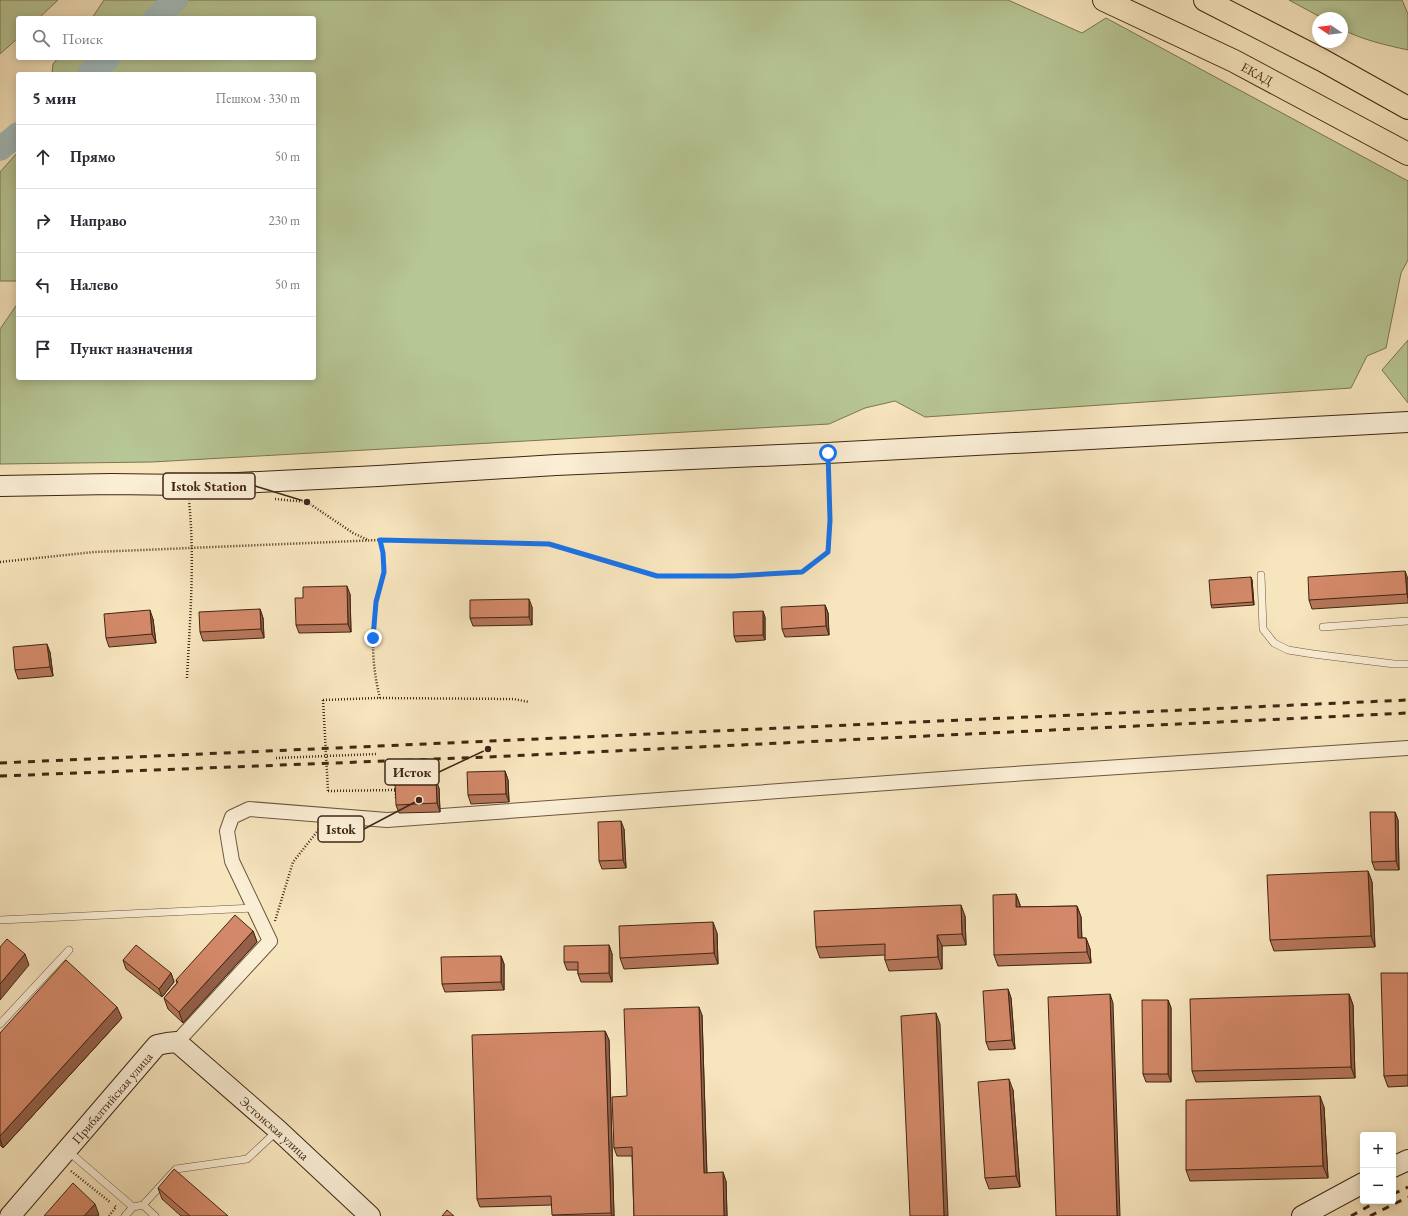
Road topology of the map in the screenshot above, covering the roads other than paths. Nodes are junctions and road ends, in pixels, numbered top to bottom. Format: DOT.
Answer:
graph roads {
  1 [pos="1104,0"];
  2 [pos="1205,0"];
  3 [pos="1408,108"];
  4 [pos="1408,154"];
  5 [pos="1408,422"];
  6 [pos="0,486"];
  7 [pos="1261,575"];
  8 [pos="1408,621"];
  9 [pos="1323,626"];
  10 [pos="1408,664"];
  11 [pos="1408,748"];
  12 [pos="254,908"];
  13 [pos="0,920"];
  14 [pos="69,950"];
  15 [pos="0,1024"];
  16 [pos="177,1042"];
  17 [pos="278,1130"];
  18 [pos="67,1151"];
  19 [pos="1408,1160"];
  20 [pos="1396,1166"];
  21 [pos="1360,1184"];
  22 [pos="144,1205"];
  23 [pos="133,1207"];
  24 [pos="10,1216"];
  25 [pos="125,1216"];
  26 [pos="155,1216"];
  27 [pos="370,1216"];
  28 [pos="1302,1216"];
  1 -- 4 [label="highway, ЕКАД"];
  2 -- 3 [label="highway"];
  5 -- 6 [label="main road"];
  7 -- 10 [label="lane"];
  8 -- 9 [label="lane"];
  11 -- 12 [label="street"];
  12 -- 13 [label="lane"];
  12 -- 16 [label="street"];
  14 -- 15 [label="lane"];
  16 -- 17 [label="main road, Эстонская улица"];
  16 -- 18 [label="main road, Прибалтийская улица"];
  17 -- 22 [label="lane"];
  17 -- 27 [label="main road, Эстонская улица"];
  18 -- 23 [label="lane"];
  18 -- 24 [label="main road, Прибалтийская улица"];
  19 -- 20 [label="main road"];
  21 -- 28 [label="main road"];
  22 -- 23 [label="lane"];
  22 -- 26 [label="lane"];
  23 -- 25 [label="lane"];
}
